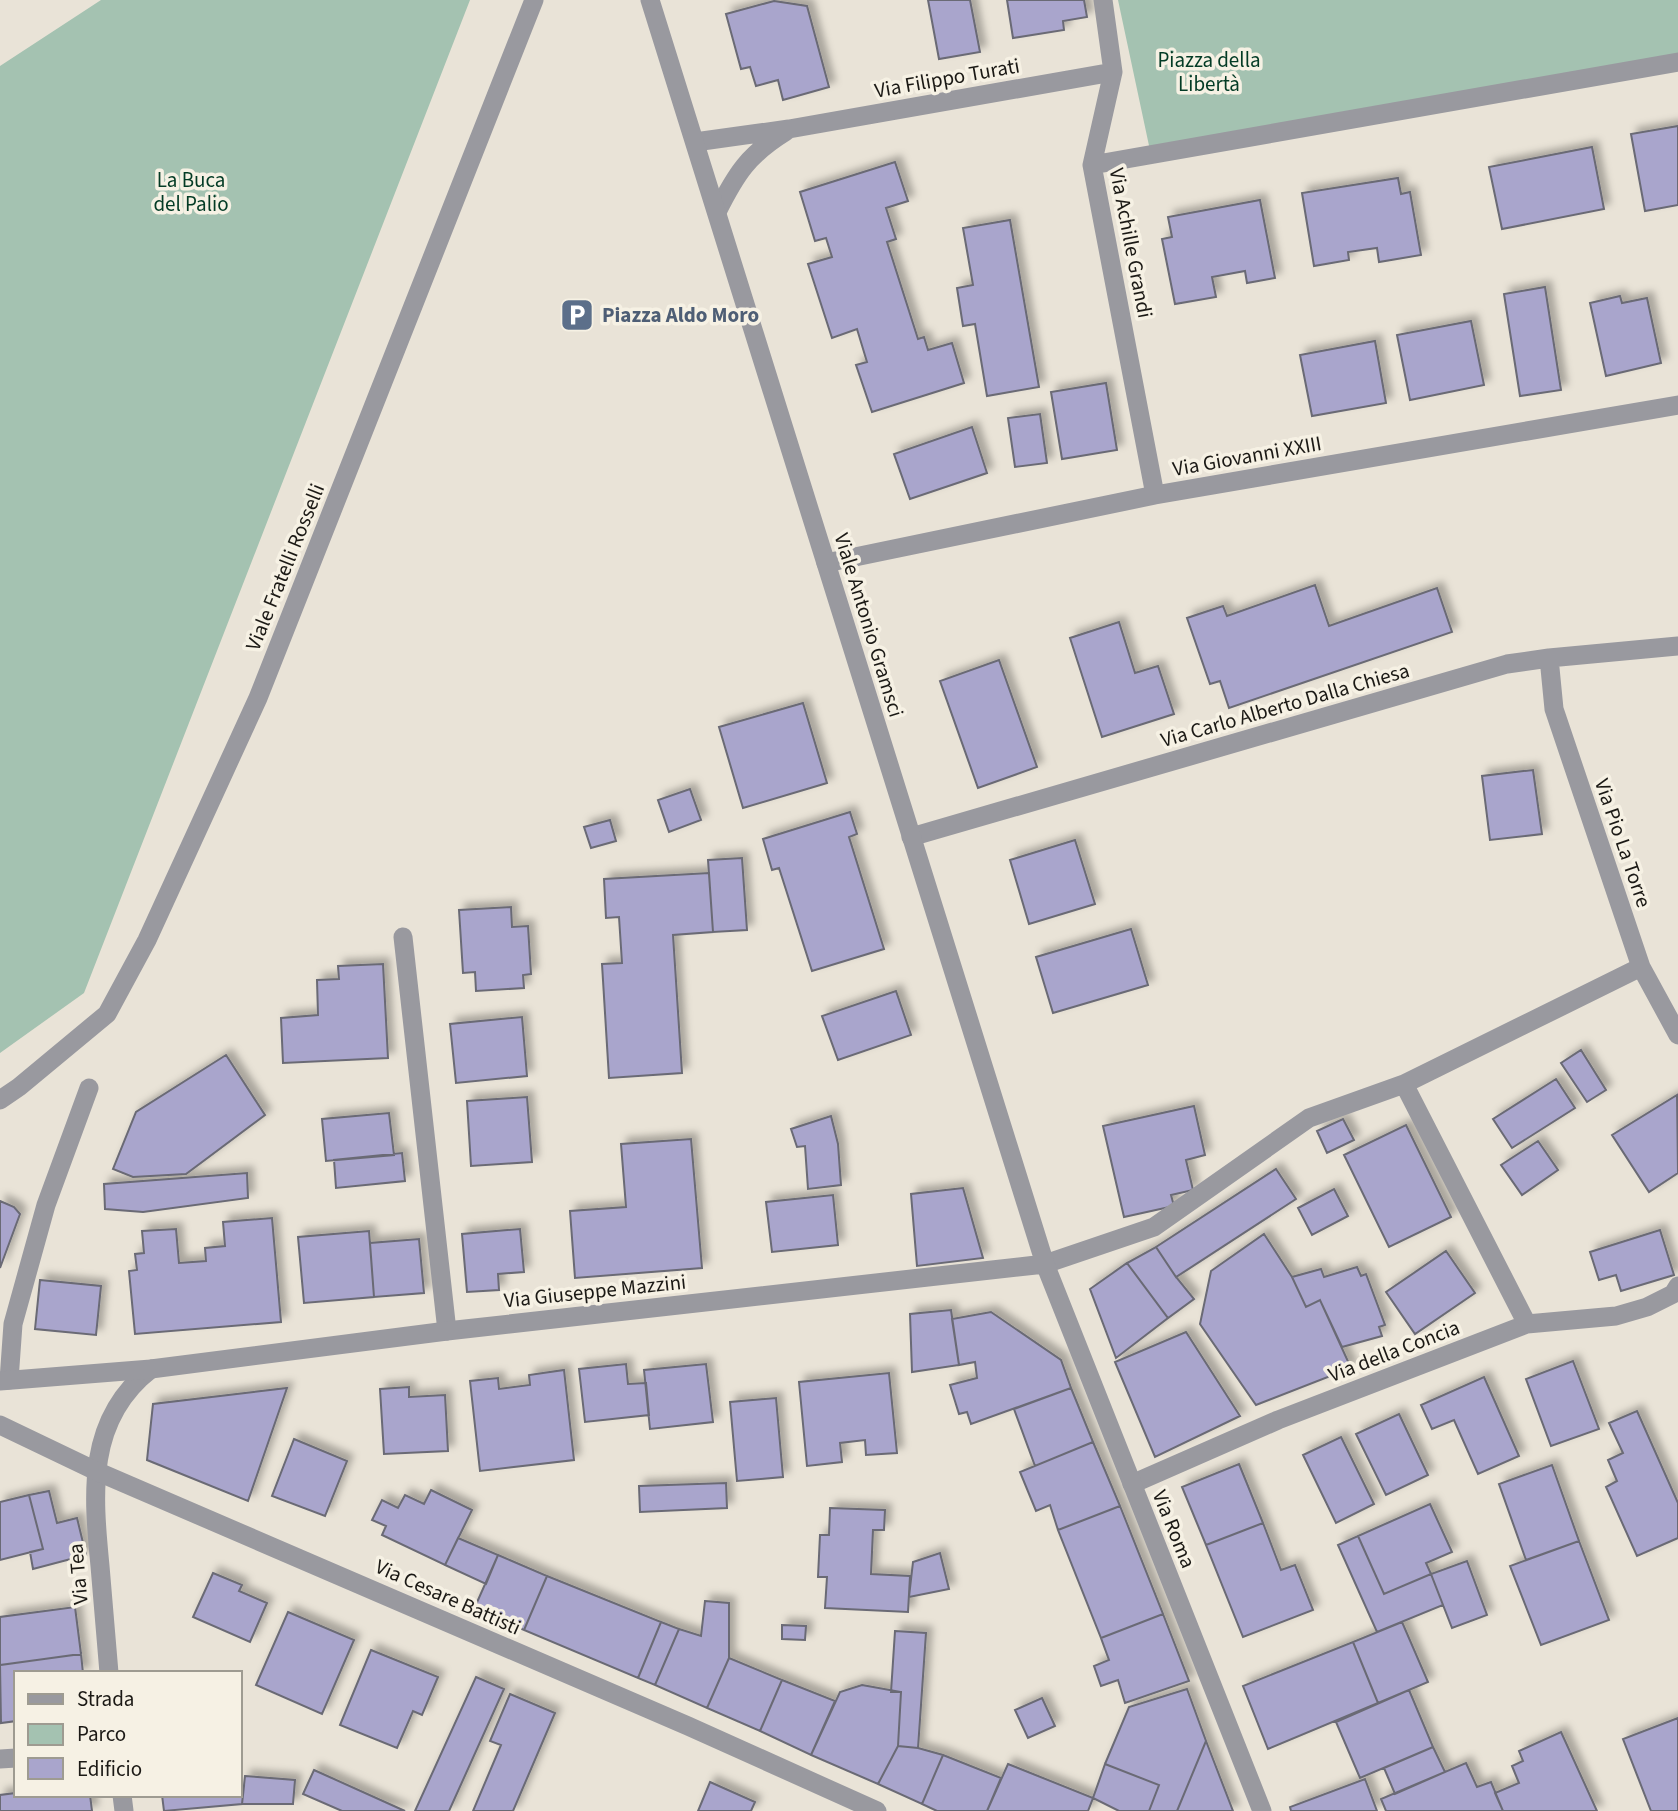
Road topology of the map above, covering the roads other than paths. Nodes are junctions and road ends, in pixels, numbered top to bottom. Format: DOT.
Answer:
graph roads {
  1 [pos="534,0"];
  2 [pos="650,0"];
  3 [pos="1103,0"];
  4 [pos="1678,62"];
  5 [pos="1113,72"];
  6 [pos="789,129"];
  7 [pos="695,142"];
  8 [pos="1092,165"];
  9 [pos="717,212"];
  10 [pos="1678,405"];
  11 [pos="1155,495"];
  12 [pos="826,563"];
  13 [pos="1678,646"];
  14 [pos="1549,658"];
  15 [pos="911,837"];
  16 [pos="403,937"];
  17 [pos="1641,967"];
  18 [pos="1678,1035"];
  19 [pos="1404,1084"];
  20 [pos="89,1088"];
  21 [pos="0,1100"];
  22 [pos="1045,1264"];
  23 [pos="1678,1286"];
  24 [pos="1527,1324"];
  25 [pos="447,1331"];
  26 [pos="151,1369"];
  27 [pos="4,1380"];
  28 [pos="0,1424"];
  29 [pos="96,1471"];
  30 [pos="1132,1484"];
  31 [pos="109,1671"];
  32 [pos="877,1811"];
  33 [pos="1262,1811"];
  1 -- 21 [label="street, Viale Fratelli Rosselli"];
  2 -- 7 [label="street, Viale Antonio Gramsci"];
  3 -- 5 [label="street, Via Achille Grandi"];
  4 -- 8 [label="street"];
  5 -- 6 [label="street, Via Filippo Turati"];
  5 -- 8 [label="street, Via Achille Grandi"];
  6 -- 7 [label="street, Via Filippo Turati"];
  6 -- 9 [label="street, Via Filippo Turati"];
  7 -- 9 [label="street, Viale Antonio Gramsci"];
  8 -- 11 [label="street, Via Achille Grandi"];
  9 -- 12 [label="street, Viale Antonio Gramsci"];
  10 -- 11 [label="street, Via Giovanni XXIII"];
  11 -- 12 [label="street, Via Giovanni XXIII"];
  12 -- 15 [label="street, Viale Antonio Gramsci"];
  13 -- 14 [label="street, Via Carlo Alberto Dalla Chiesa"];
  14 -- 15 [label="street, Via Carlo Alberto Dalla Chiesa"];
  14 -- 17 [label="street, Via Pio La Torre"];
  15 -- 22 [label="street, Viale Antonio Gramsci"];
  16 -- 25 [label="street"];
  17 -- 18 [label="street, Via Pio La Torre"];
  17 -- 19 [label="street, Via Giuseppe Mazzini"];
  19 -- 22 [label="street, Via Giuseppe Mazzini"];
  19 -- 24 [label="street"];
  20 -- 27 [label="street"];
  22 -- 25 [label="street, Via Giuseppe Mazzini"];
  22 -- 30 [label="street, Via Roma"];
  23 -- 24 [label="street, Via della Concia"];
  24 -- 30 [label="street, Via della Concia"];
  25 -- 26 [label="street, Via Giuseppe Mazzini"];
  26 -- 27 [label="street, Via Giuseppe Mazzini"];
  26 -- 29 [label="street"];
  28 -- 29 [label="street, Via Cesare Battisti"];
  29 -- 31 [label="street, Via Tea"];
  29 -- 32 [label="street, Via Cesare Battisti"];
  30 -- 33 [label="street, Via Roma"];
}
